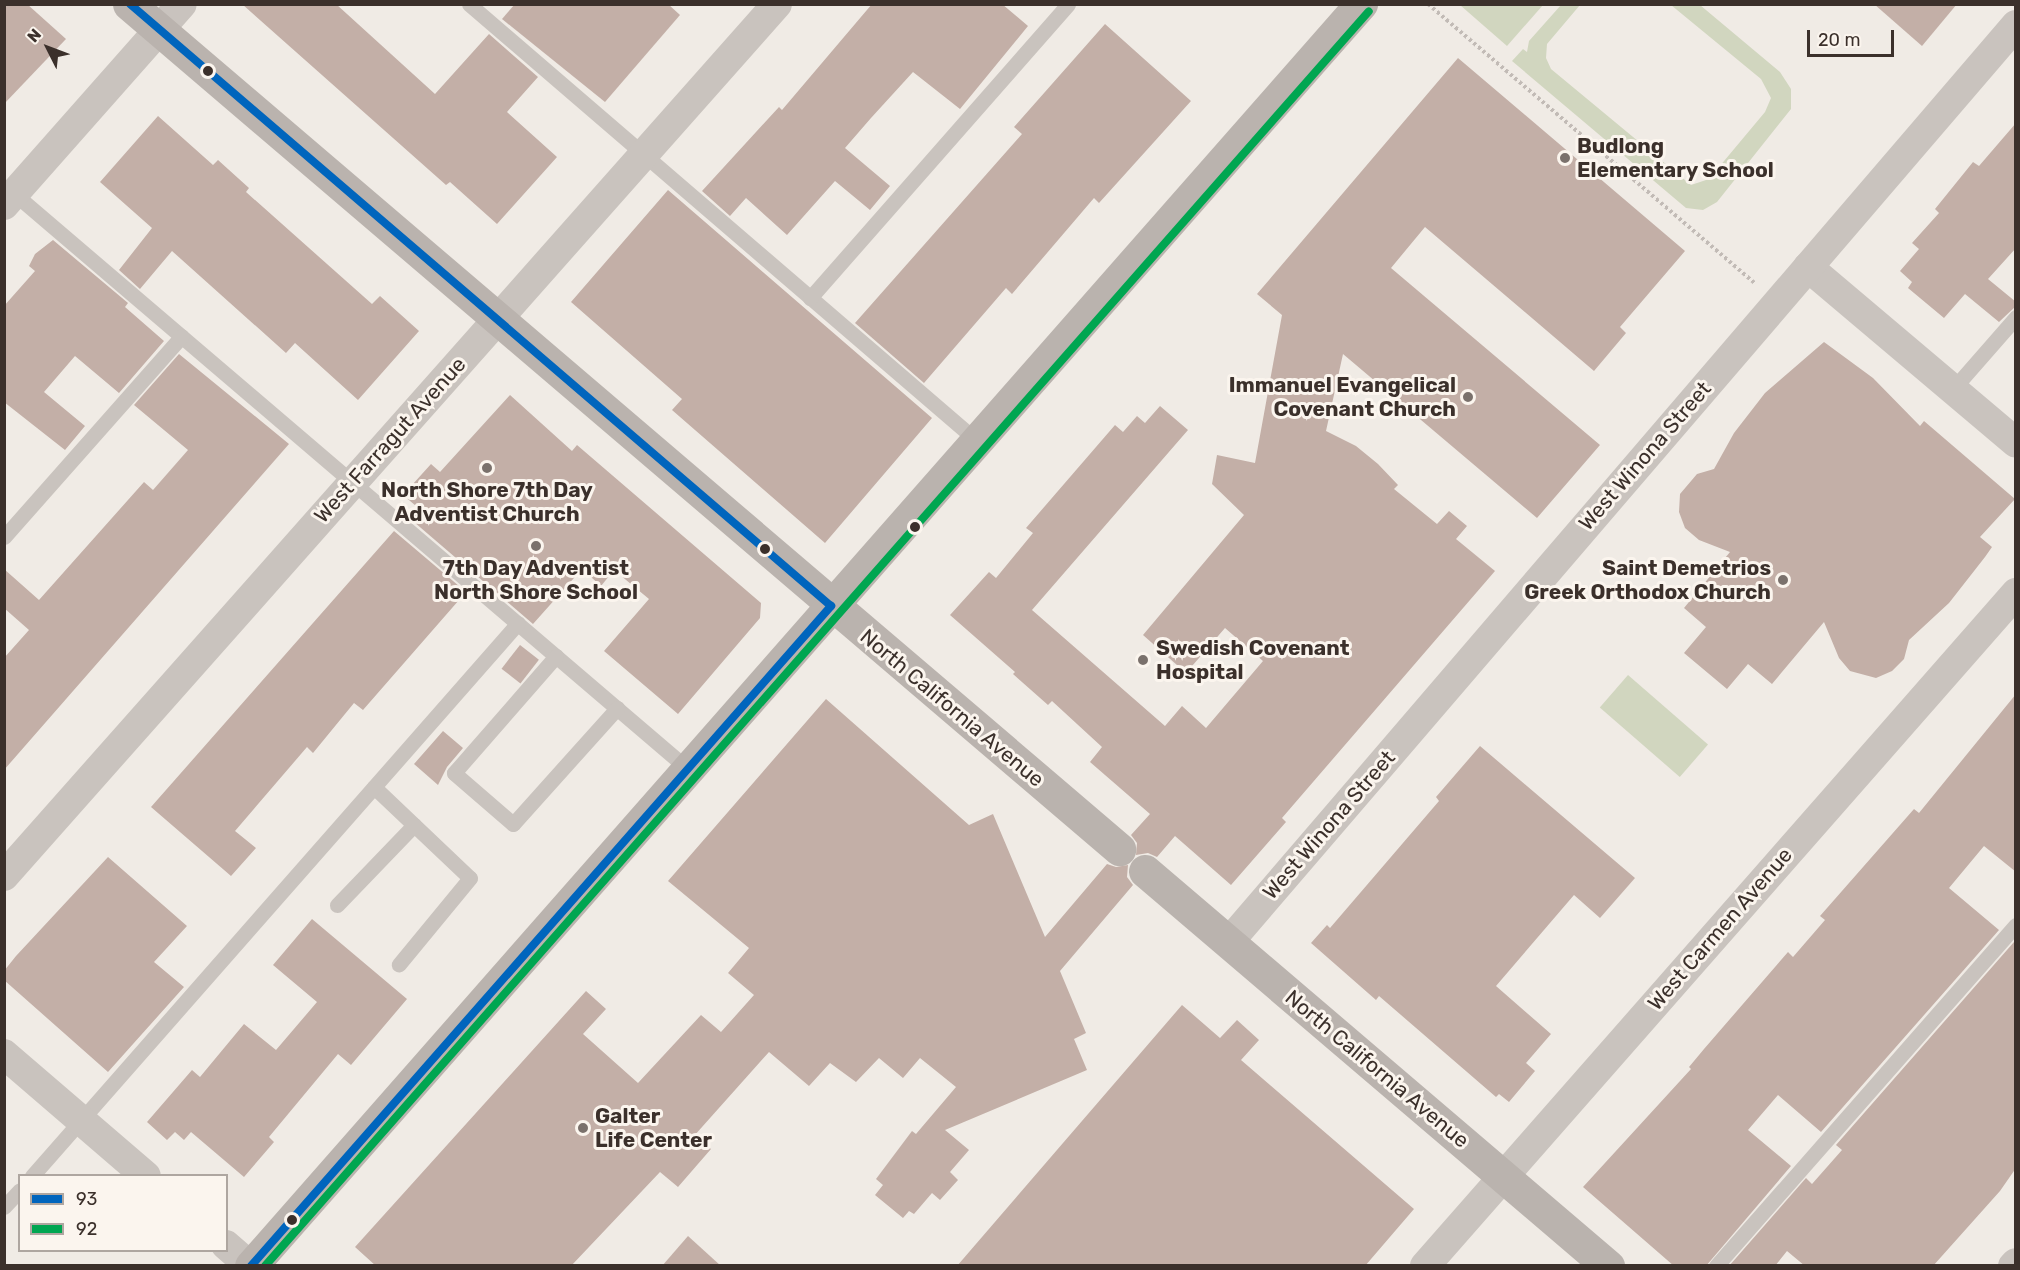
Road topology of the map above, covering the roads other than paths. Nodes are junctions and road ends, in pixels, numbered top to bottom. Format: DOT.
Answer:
graph roads {
  1 [pos="129,4"];
  2 [pos="182,4"];
  3 [pos="777,4"];
  4 [pos="1068,4"];
  5 [pos="1361,4"];
  6 [pos="473,6"];
  7 [pos="2016,25"];
  8 [pos="159,30"];
  9 [pos="644,155"];
  10 [pos="8,195"];
  11 [pos="1808,267"];
  12 [pos="810,298"];
  13 [pos="2016,317"];
  14 [pos="497,320"];
  15 [pos="182,336"];
  16 [pos="1953,389"];
  17 [pos="977,441"];
  18 [pos="2016,443"];
  19 [pos="353,483"];
  20 [pos="4,537"];
  21 [pos="2016,593"];
  22 [pos="831,606"];
  23 [pos="518,623"];
  24 [pos="556,656"];
  25 [pos="617,708"];
  26 [pos="688,769"];
  27 [pos="374,787"];
  28 [pos="414,825"];
  29 [pos="1119,849"];
  30 [pos="1145,871"];
  31 [pos="4,876"];
  32 [pos="338,905"];
  33 [pos="2016,925"];
  34 [pos="1228,943"];
  35 [pos="399,964"];
  36 [pos="4,1054"];
  37 [pos="81,1120"];
  38 [pos="34,1174"];
  39 [pos="144,1174"];
  40 [pos="1502,1175"];
  41 [pos="18,1192"];
  42 [pos="4,1207"];
  43 [pos="228,1247"];
  44 [pos="250,1266"];
  45 [pos="1425,1266"];
  46 [pos="1608,1266"];
  47 [pos="1716,1266"];
  1 -- 8 [label="main road, North California Avenue"];
  2 -- 8 [label="street"];
  3 -- 9 [label="street, West Farragut Avenue"];
  4 -- 12 [label="lane"];
  5 -- 17 [label="main road"];
  6 -- 9 [label="lane"];
  7 -- 11 [label="street, West Winona Street"];
  8 -- 10 [label="street"];
  8 -- 14 [label="main road, North California Avenue"];
  9 -- 12 [label="lane"];
  9 -- 14 [label="street, West Farragut Avenue"];
  10 -- 15 [label="lane"];
  11 -- 16 [label="street"];
  11 -- 34 [label="street, West Winona Street"];
  12 -- 17 [label="lane"];
  13 -- 16 [label="lane"];
  14 -- 19 [label="street, West Farragut Avenue"];
  14 -- 22 [label="main road, North California Avenue"];
  15 -- 19 [label="lane"];
  15 -- 20 [label="lane"];
  16 -- 18 [label="street"];
  17 -- 22 [label="main road"];
  19 -- 23 [label="lane"];
  19 -- 31 [label="street, West Farragut Avenue"];
  21 -- 40 [label="street, West Carmen Avenue"];
  22 -- 26 [label="main road"];
  22 -- 29 [label="main road, North California Avenue"];
  23 -- 24 [label="lane"];
  23 -- 27 [label="lane"];
  24 -- 25 [label="lane"];
  24 -- 25 [label="lane"];
  25 -- 26 [label="lane"];
  26 -- 44 [label="main road"];
  27 -- 28 [label="lane"];
  27 -- 37 [label="lane"];
  28 -- 32 [label="lane"];
  28 -- 35 [label="lane"];
  30 -- 34 [label="main road, North California Avenue"];
  33 -- 47 [label="lane"];
  34 -- 40 [label="main road, North California Avenue"];
  36 -- 37 [label="street"];
  37 -- 38 [label="lane"];
  37 -- 39 [label="street"];
  40 -- 45 [label="street, West Carmen Avenue"];
  40 -- 46 [label="main road, North California Avenue"];
  41 -- 42 [label="lane"];
  43 -- 44 [label="street"];
}
